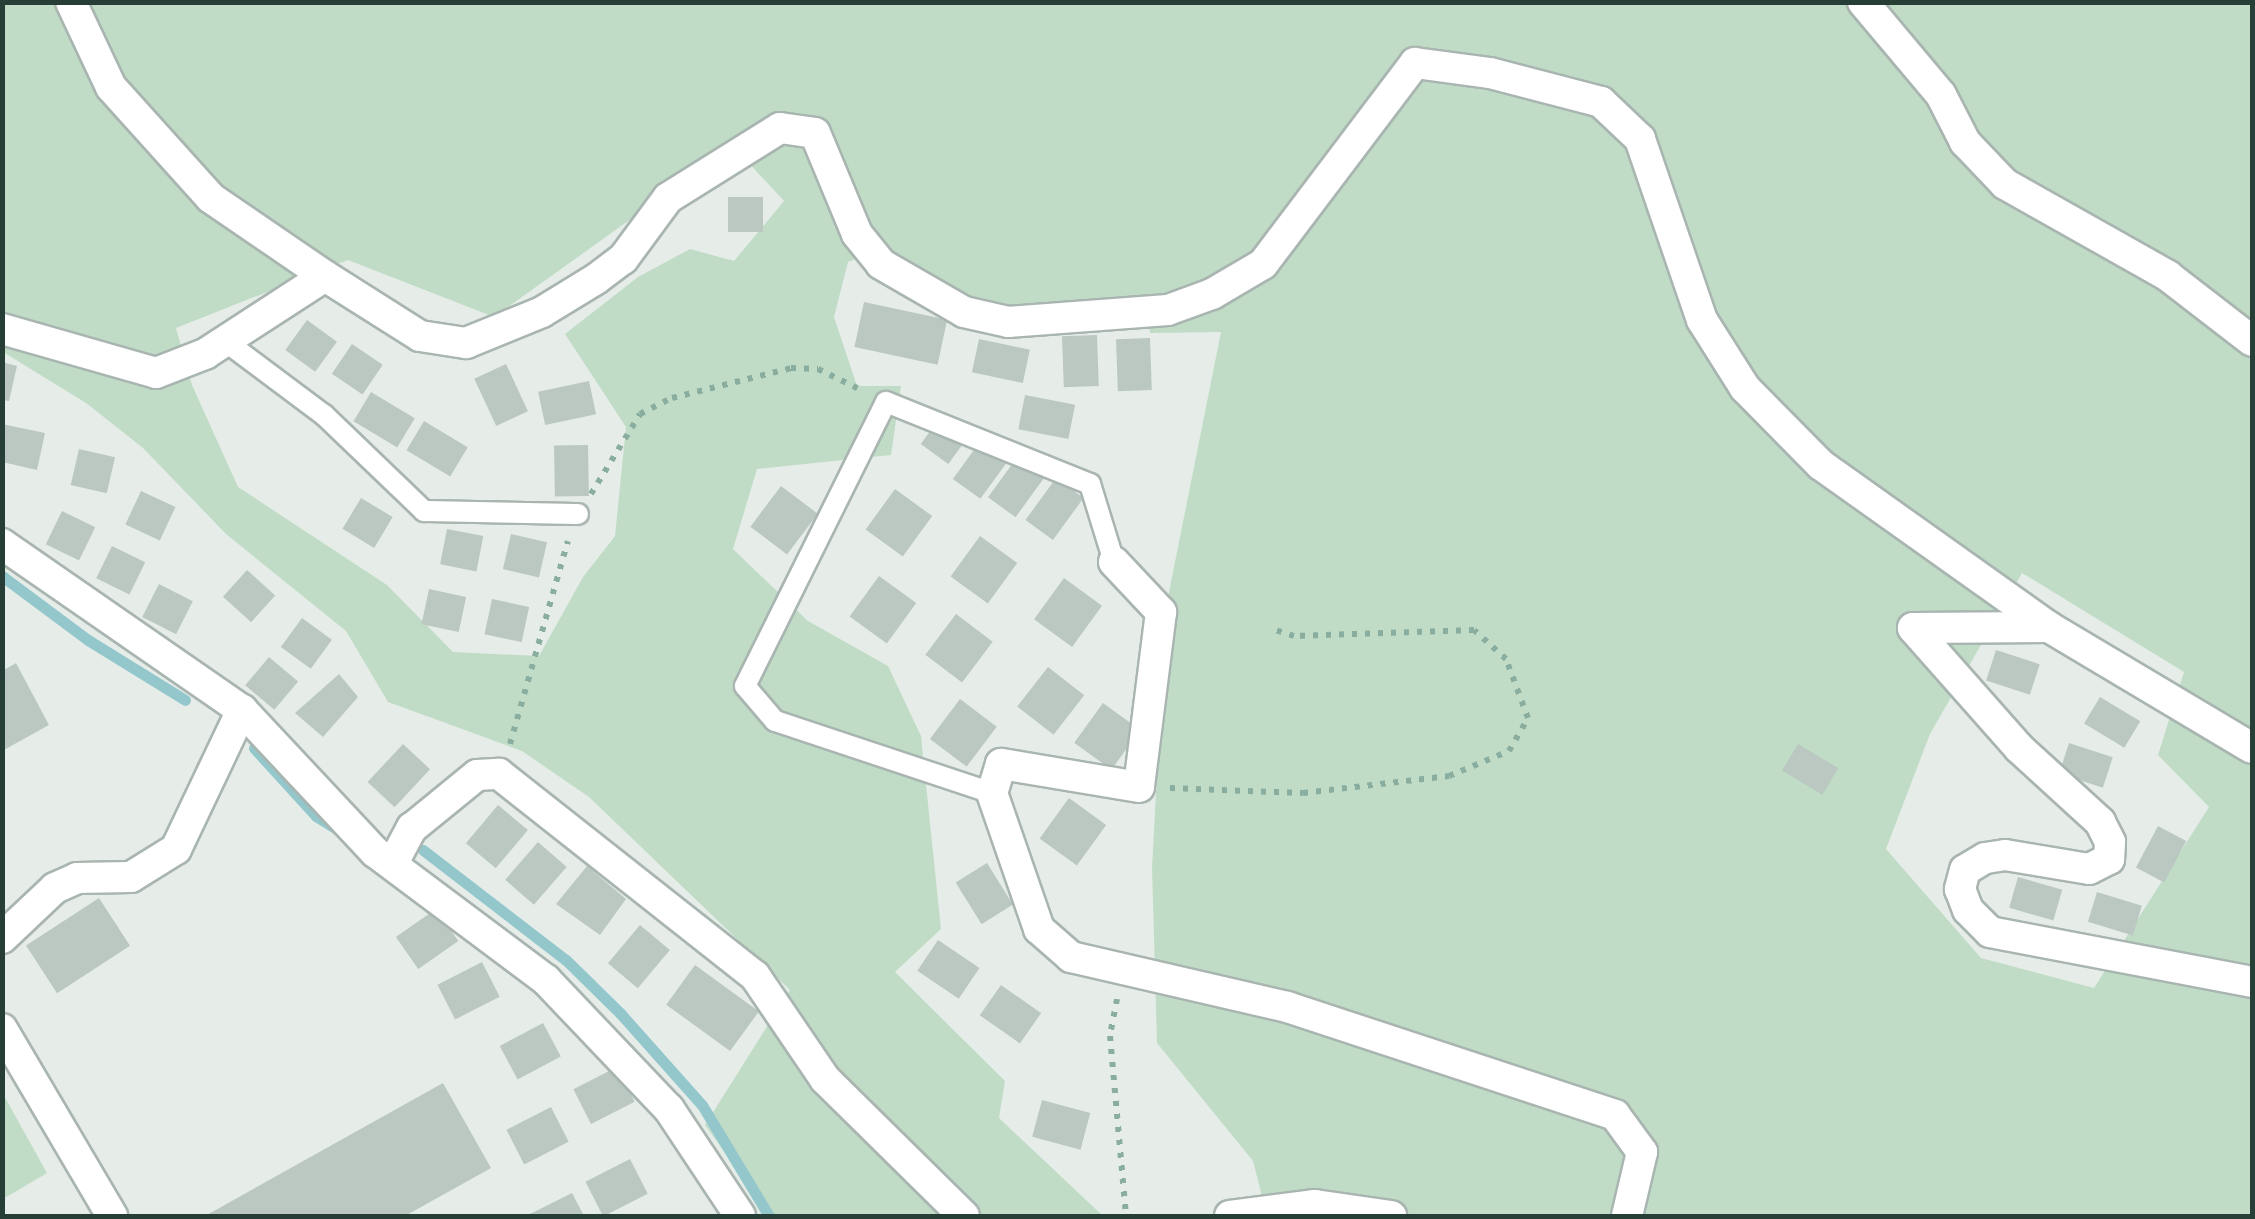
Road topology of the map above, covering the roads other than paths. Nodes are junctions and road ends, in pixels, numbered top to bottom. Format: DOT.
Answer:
graph roads {
  1 [pos="70,2"];
  2 [pos="1863,2"];
  3 [pos="325,276"];
  4 [pos="2,330"];
  5 [pos="225,340"];
  6 [pos="2252,341"];
  7 [pos="578,514"];
  8 [pos="2,544"];
  9 [pos="1114,562"];
  10 [pos="2049,627"];
  11 [pos="242,710"];
  12 [pos="2252,748"];
  13 [pos="992,793"];
  14 [pos="393,864"];
  15 [pos="2,938"];
  16 [pos="2252,982"];
  17 [pos="2,1029"];
  18 [pos="112,1216"];
  19 [pos="740,1216"];
  20 [pos="964,1216"];
  21 [pos="1230,1216"];
  22 [pos="1391,1216"];
  23 [pos="1627,1216"];
  1 -- 3 [label="street"];
  2 -- 6 [label="street"];
  3 -- 5 [label="street"];
  3 -- 10 [label="street"];
  4 -- 5 [label="street"];
  5 -- 7 [label="lane"];
  8 -- 11 [label="street"];
  9 -- 13 [label="street"];
  9 -- 13 [label="lane"];
  10 -- 12 [label="street"];
  10 -- 16 [label="street"];
  11 -- 14 [label="street"];
  11 -- 15 [label="street"];
  13 -- 23 [label="street"];
  14 -- 19 [label="street"];
  14 -- 20 [label="street"];
  17 -- 18 [label="street"];
  21 -- 22 [label="street"];
}
